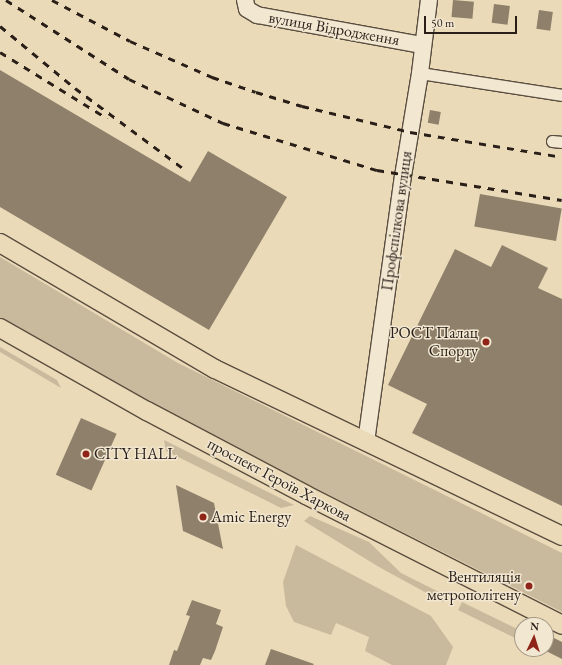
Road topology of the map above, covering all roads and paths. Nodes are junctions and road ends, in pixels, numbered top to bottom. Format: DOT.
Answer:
graph roads {
  1 [pos="429,0"];
  2 [pos="246,4"];
  3 [pos="422,45"];
  4 [pos="420,72"];
  5 [pos="562,95"];
  6 [pos="0,243"];
  7 [pos="0,328"];
  8 [pos="366,442"];
  9 [pos="562,536"];
  10 [pos="562,625"];
  1 -- 3 [label="street, Профспілкова вулиця"];
  2 -- 3 [label="street, вулиця Відродження"];
  3 -- 4 [label="street, Профспілкова вулиця"];
  4 -- 5 [label="street"];
  4 -- 8 [label="street, Профспілкова вулиця"];
  6 -- 8 [label="main road"];
  7 -- 10 [label="main road, проспект Героїв Харкова"];
  8 -- 9 [label="main road"];
}
